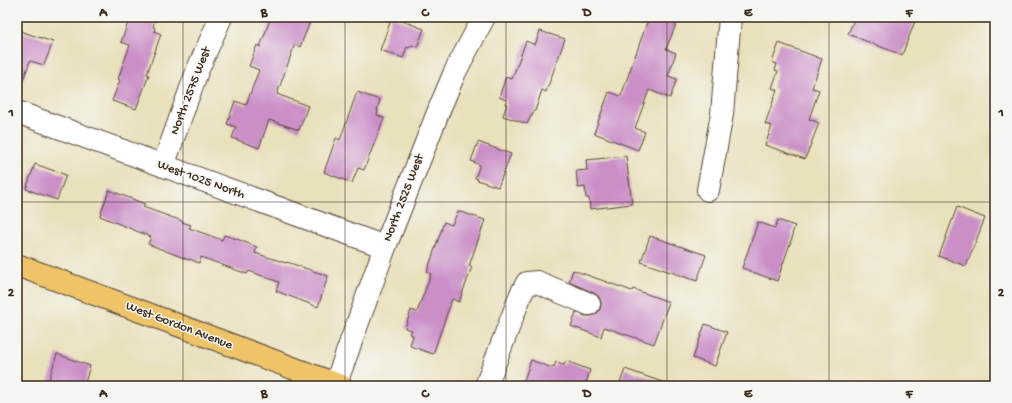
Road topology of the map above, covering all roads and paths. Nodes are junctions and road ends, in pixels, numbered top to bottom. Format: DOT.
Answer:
graph roads {
  1 [pos="221,17"];
  2 [pos="484,17"];
  3 [pos="730,17"];
  4 [pos="17,112"];
  5 [pos="163,166"];
  6 [pos="708,190"];
  7 [pos="385,247"];
  8 [pos="17,265"];
  9 [pos="589,304"];
  10 [pos="337,385"];
  11 [pos="486,386"];
  1 -- 5 [label="street, North 2575 West"];
  2 -- 7 [label="street, North 2525 West"];
  3 -- 6 [label="street"];
  4 -- 5 [label="street, West 1025 North"];
  5 -- 7 [label="street, West 1025 North"];
  7 -- 10 [label="street, North 2525 West"];
  8 -- 10 [label="main road, West Gordon Avenue"];
  9 -- 11 [label="street"];
}
